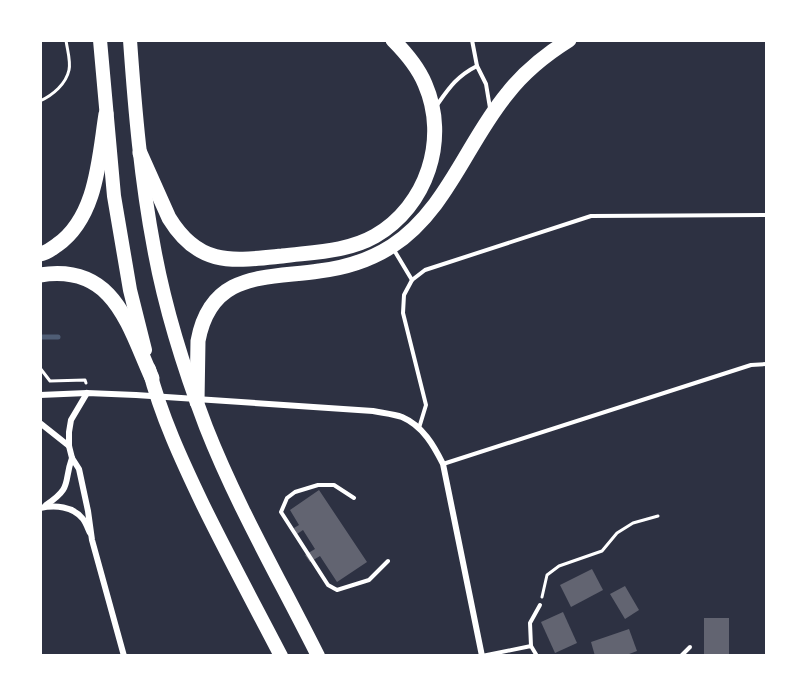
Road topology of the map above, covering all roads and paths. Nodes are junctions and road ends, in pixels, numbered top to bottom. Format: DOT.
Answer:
graph roads {
  1 [pos="66,40"];
  2 [pos="393,40"];
  3 [pos="472,40"];
  4 [pos="569,40"];
  5 [pos="130,42"];
  6 [pos="100,43"];
  7 [pos="477,66"];
  8 [pos="40,101"];
  9 [pos="433,111"];
  10 [pos="106,114"];
  11 [pos="491,116"];
  12 [pos="140,153"];
  13 [pos="766,214"];
  14 [pos="392,246"];
  15 [pos="40,254"];
  16 [pos="40,275"];
  17 [pos="412,280"];
  18 [pos="766,364"];
  19 [pos="40,368"];
  20 [pos="152,378"];
  21 [pos="193,379"];
  22 [pos="87,393"];
  23 [pos="40,395"];
  24 [pos="197,402"];
  25 [pos="40,423"];
  26 [pos="419,429"];
  27 [pos="69,447"];
  28 [pos="72,458"];
  29 [pos="443,464"];
  30 [pos="354,498"];
  31 [pos="42,507"];
  32 [pos="658,516"];
  33 [pos="92,540"];
  34 [pos="387,561"];
  35 [pos="540,605"];
  36 [pos="531,646"];
  37 [pos="690,647"];
  38 [pos="124,656"];
  39 [pos="281,656"];
  40 [pos="318,656"];
  41 [pos="482,656"];
  42 [pos="537,656"];
  43 [pos="681,656"];
  1 -- 8 [label="path"];
  2 -- 9 [label="highway"];
  3 -- 7 [label="lane"];
  4 -- 11 [label="highway"];
  5 -- 12 [label="highway"];
  6 -- 10 [label="highway"];
  7 -- 9 [label="lane"];
  7 -- 11 [label="lane"];
  9 -- 12 [label="highway"];
  10 -- 15 [label="highway"];
  10 -- 20 [label="highway"];
  11 -- 14 [label="highway"];
  12 -- 21 [label="highway"];
  13 -- 17 [label="lane"];
  14 -- 17 [label="lane"];
  14 -- 21 [label="highway"];
  16 -- 20 [label="highway"];
  17 -- 26 [label="lane"];
  18 -- 29 [label="lane"];
  19 -- 22 [label="path"];
  20 -- 39 [label="highway"];
  21 -- 24 [label="highway"];
  22 -- 23 [label="street"];
  22 -- 26 [label="street"];
  22 -- 27 [label="street"];
  24 -- 40 [label="highway"];
  25 -- 27 [label="street"];
  26 -- 29 [label="street"];
  27 -- 28 [label="street"];
  28 -- 31 [label="street"];
  28 -- 33 [label="street"];
  29 -- 41 [label="street"];
  30 -- 34 [label="lane"];
  31 -- 33 [label="street"];
  32 -- 35 [label="path"];
  33 -- 38 [label="street"];
  35 -- 36 [label="lane"];
  36 -- 41 [label="lane"];
  36 -- 42 [label="lane"];
  37 -- 43 [label="lane"];
}
